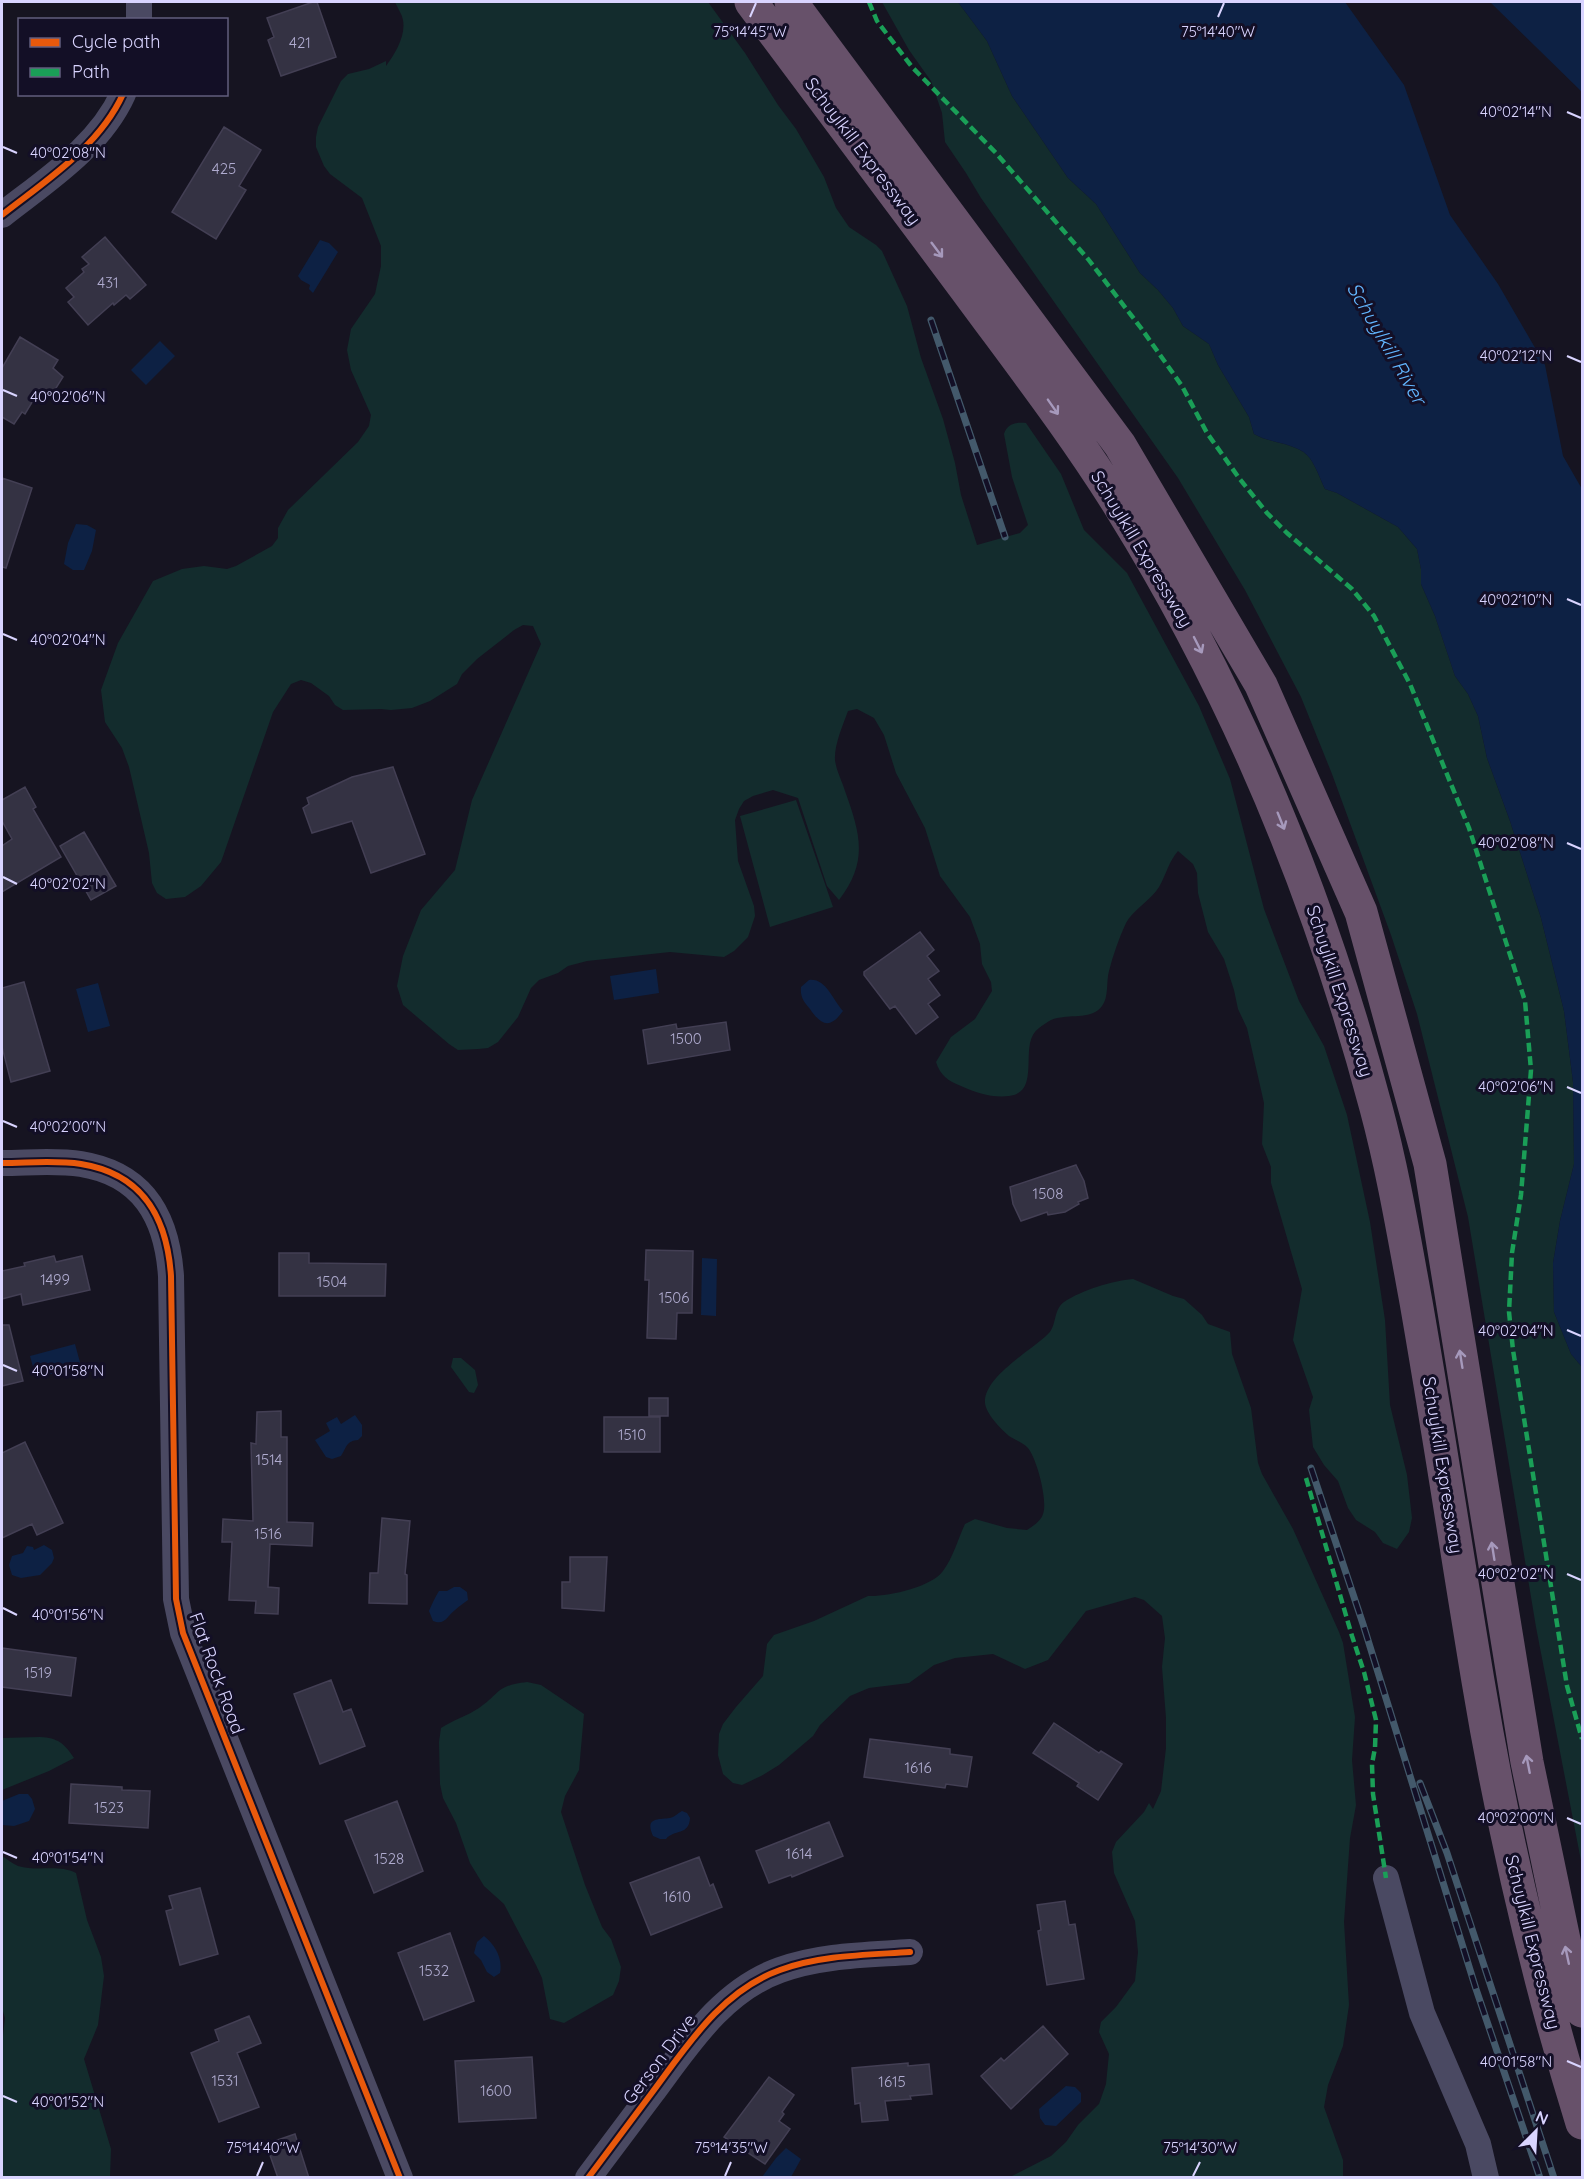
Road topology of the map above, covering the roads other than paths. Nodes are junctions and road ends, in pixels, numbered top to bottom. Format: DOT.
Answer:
graph roads {
  1 [pos="139,2"];
  2 [pos="752,2"];
  3 [pos="791,2"];
  4 [pos="139,18"];
  5 [pos="122,96"];
  6 [pos="2,216"];
  7 [pos="2,1162"];
  8 [pos="1386,1878"];
  9 [pos="910,1952"];
  10 [pos="1582,2012"];
  11 [pos="1582,2122"];
  12 [pos="400,2178"];
  13 [pos="588,2178"];
  14 [pos="1486,2178"];
  1 -- 4 [label="street"];
  2 -- 11 [label="highway, Schuylkill Expressway, one-way"];
  10 -- 3 [label="highway, Schuylkill Expressway, one-way"];
  5 -- 6 [label="street"];
  7 -- 12 [label="street, Flat Rock Road"];
  8 -- 14 [label="street"];
  9 -- 13 [label="street, Gerson Drive"];
}
